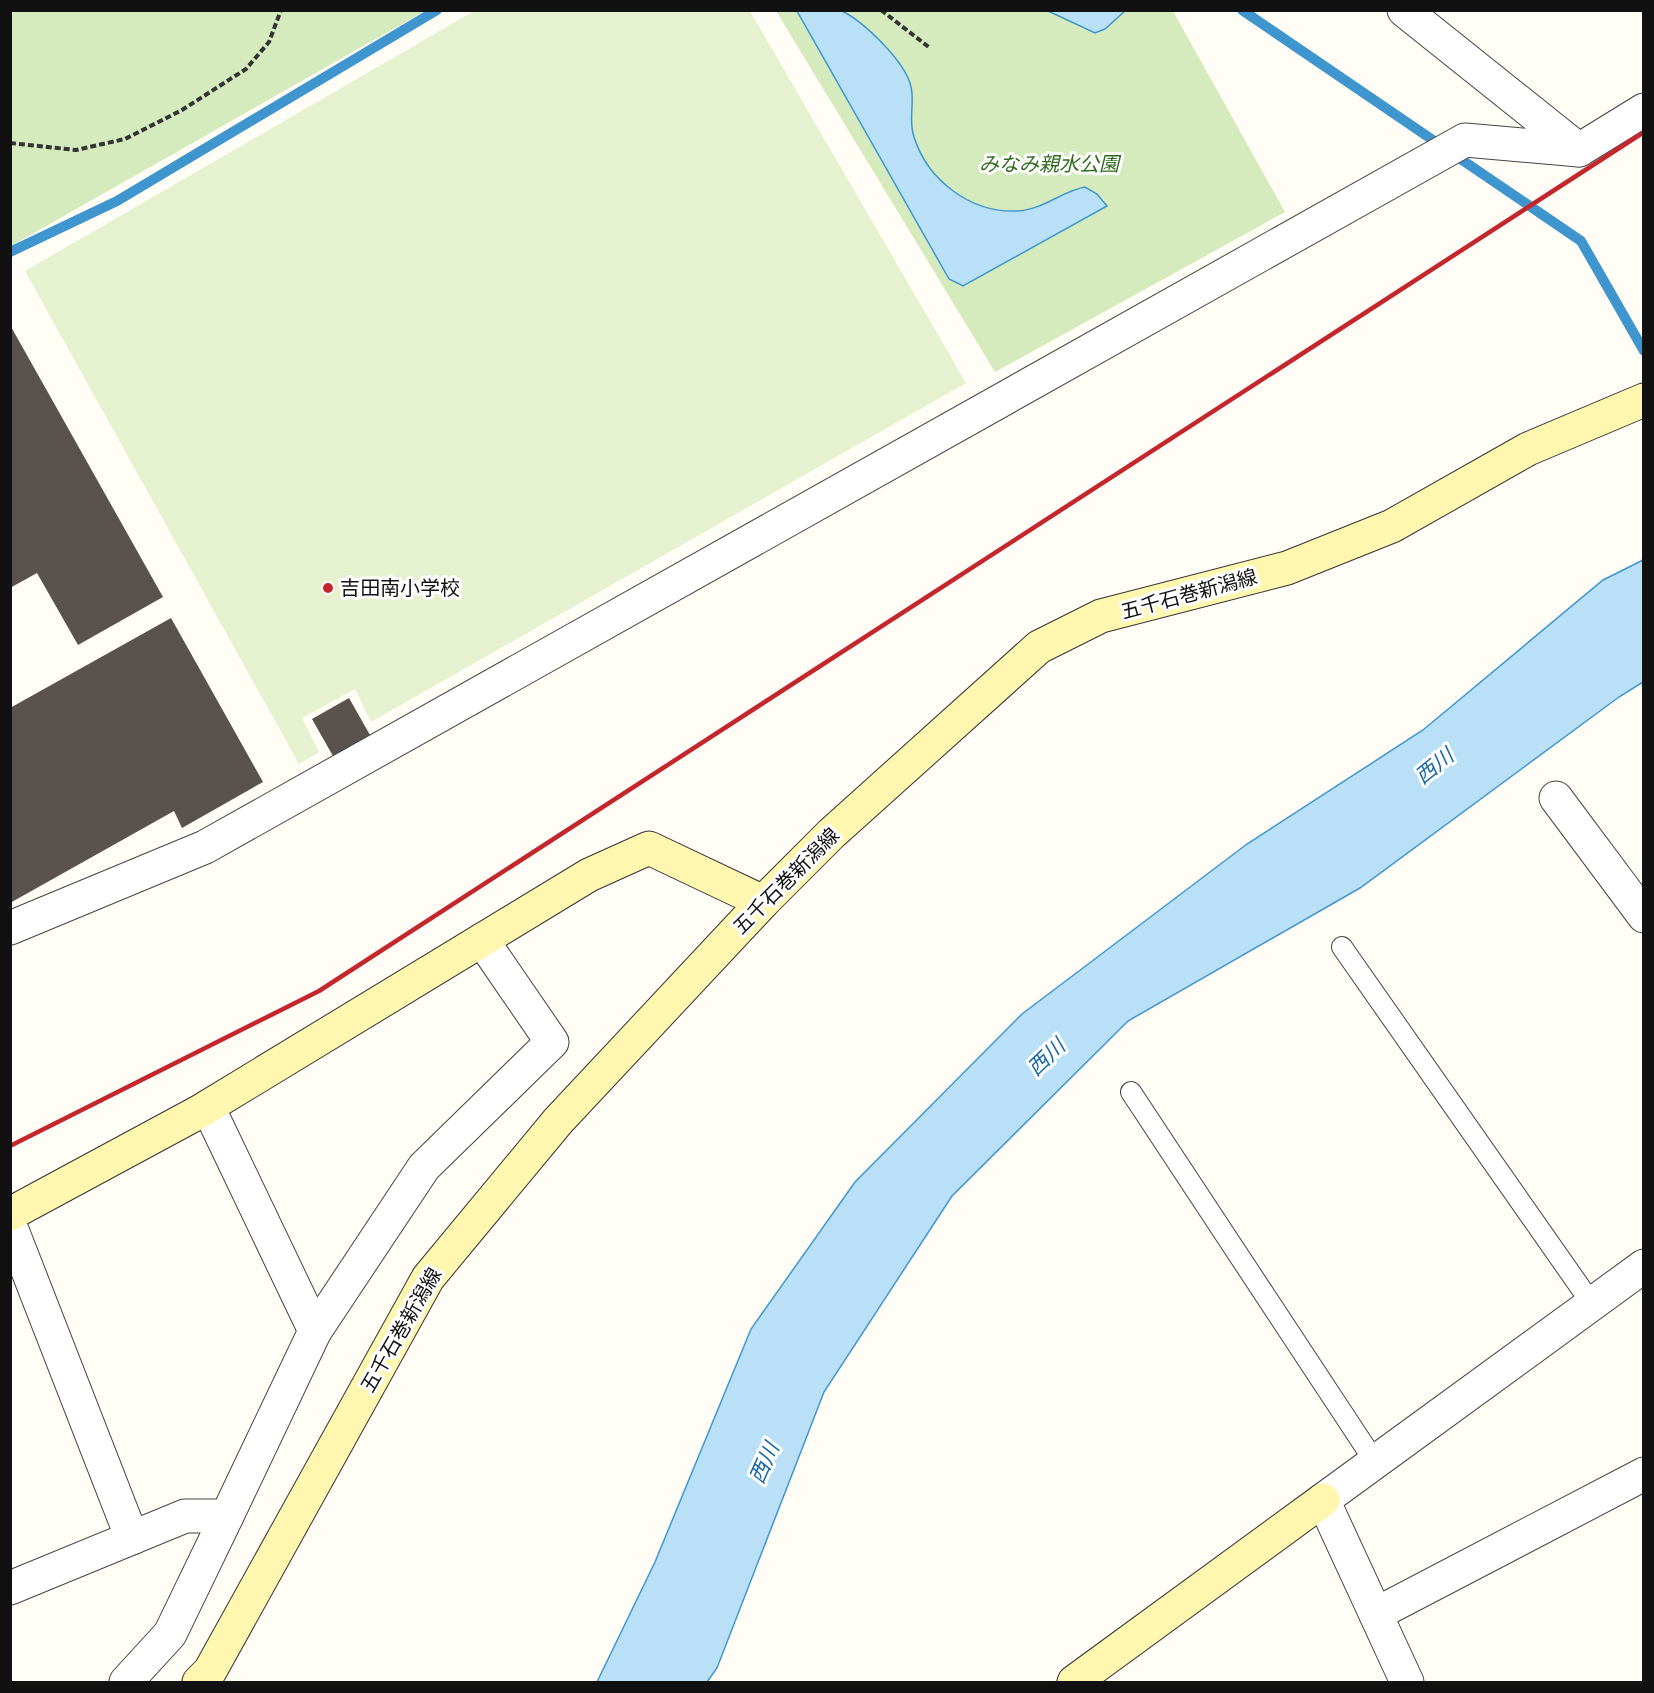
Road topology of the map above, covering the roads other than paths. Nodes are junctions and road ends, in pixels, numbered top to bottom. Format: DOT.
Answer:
graph roads {
  1 [pos="1404,10"];
  2 [pos="1644,110"];
  3 [pos="1579,150"];
  4 [pos="1643,400"];
  5 [pos="1556,798"];
  6 [pos="763,902"];
  7 [pos="1644,916"];
  8 [pos="10,928"];
  9 [pos="482,940"];
  10 [pos="1342,947"];
  11 [pos="1131,1092"];
  12 [pos="208,1107"];
  13 [pos="10,1214"];
  14 [pos="10,1225"];
  15 [pos="1644,1266"];
  16 [pos="1592,1304"];
  17 [pos="315,1331"];
  18 [pos="1375,1462"];
  19 [pos="1644,1474"];
  20 [pos="1323,1500"];
  21 [pos="227,1516"];
  22 [pos="132,1538"];
  23 [pos="10,1588"];
  24 [pos="1376,1614"];
  25 [pos="126,1683"];
  26 [pos="199,1683"];
  27 [pos="1074,1683"];
  28 [pos="1407,1683"];
  1 -- 3 [label="street"];
  2 -- 3 [label="street"];
  3 -- 8 [label="street"];
  4 -- 6 [label="main road, 五千石巻新潟線"];
  5 -- 7 [label="street"];
  6 -- 9 [label="main road"];
  6 -- 26 [label="main road, 五千石巻新潟線"];
  9 -- 12 [label="main road"];
  9 -- 17 [label="street"];
  10 -- 16 [label="lane"];
  11 -- 18 [label="lane"];
  12 -- 13 [label="main road"];
  12 -- 17 [label="street"];
  14 -- 22 [label="street"];
  15 -- 16 [label="street"];
  16 -- 18 [label="street"];
  17 -- 21 [label="street"];
  18 -- 20 [label="street"];
  19 -- 24 [label="street"];
  20 -- 24 [label="street"];
  20 -- 27 [label="main road"];
  21 -- 22 [label="street"];
  21 -- 25 [label="street"];
  22 -- 23 [label="street"];
  24 -- 28 [label="street"];
}
